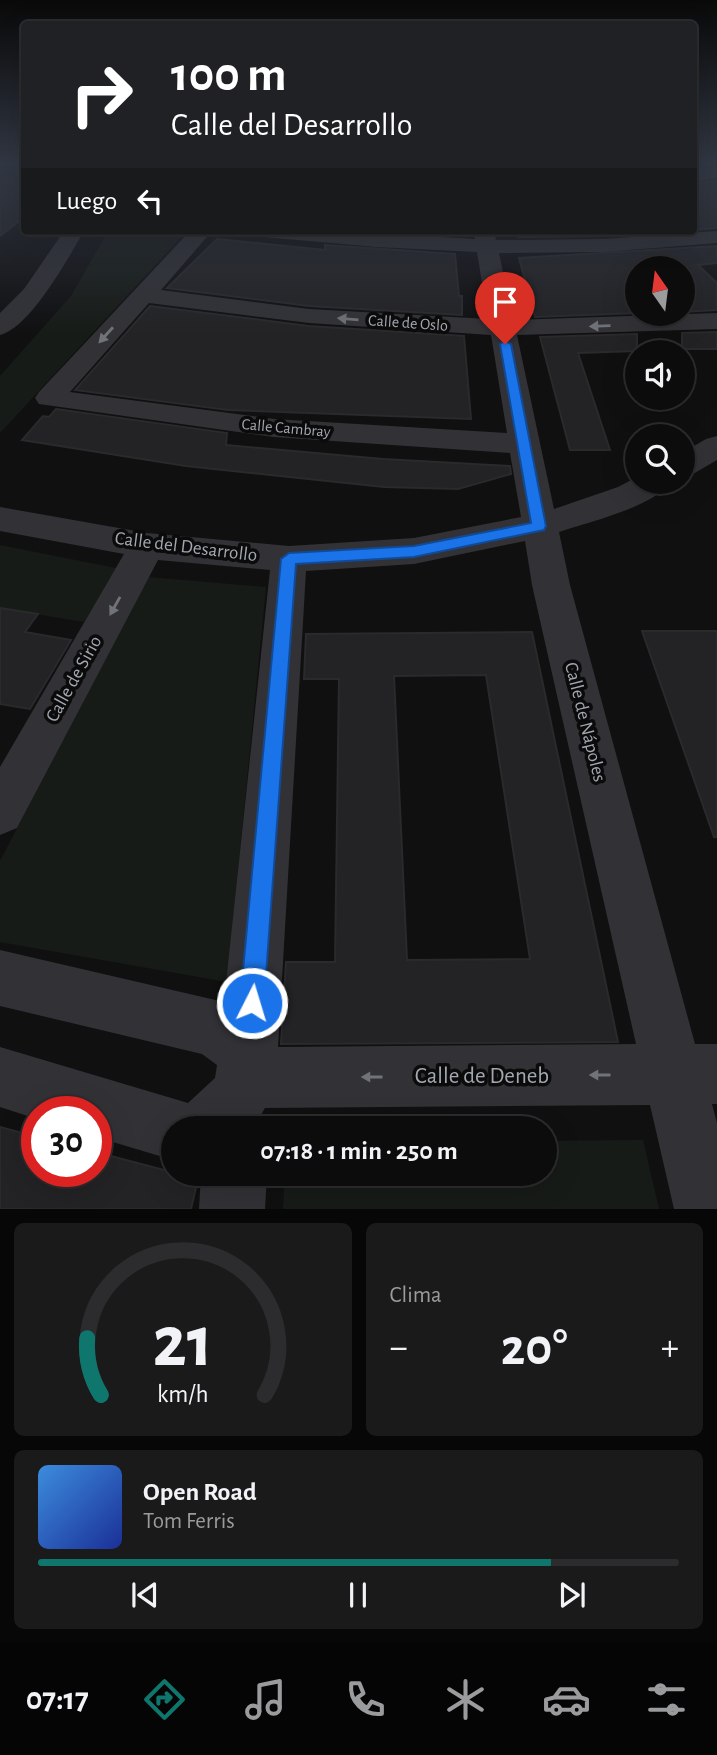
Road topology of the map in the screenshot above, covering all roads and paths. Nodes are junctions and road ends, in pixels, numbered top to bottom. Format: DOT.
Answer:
graph roads {
  1 [pos="71,235"];
  2 [pos="198,235"];
  3 [pos="301,235"];
  4 [pos="485,239"];
  5 [pos="715,239"];
  6 [pos="143,295"];
  7 [pos="717,321"];
  8 [pos="0,327"];
  9 [pos="502,328"];
  10 [pos="524,444"];
  11 [pos="717,446"];
  12 [pos="695,459"];
  13 [pos="632,494"];
  14 [pos="0,519"];
  15 [pos="539,526"];
  16 [pos="147,546"];
  17 [pos="289,559"];
  18 [pos="0,812"];
  19 [pos="0,978"];
  20 [pos="695,1074"];
  21 [pos="0,1077"];
  22 [pos="235,1099"];
  23 [pos="161,1125"];
  24 [pos="233,1186"];
  25 [pos="232,1209"];
  26 [pos="707,1209"];
  1 -- 8 [label="street"];
  2 -- 6 [label="street"];
  3 -- 4 [label="street"];
  4 -- 5 [label="street"];
  4 -- 9 [label="street, Calle de Nápoles"];
  9 -- 6 [label="street, Calle de Oslo, one-way"];
  6 -- 10 [label="street, Calle Cambray, one-way"];
  7 -- 9 [label="street, Calle de Oslo, one-way"];
  9 -- 10 [label="street, Calle de Nápoles"];
  10 -- 15 [label="street, Calle de Nápoles"];
  11 -- 12 [label="street"];
  13 -- 15 [label="street, Calle del Desarrollo"];
  14 -- 16 [label="street, Calle del Desarrollo"];
  15 -- 17 [label="street, Calle del Desarrollo"];
  15 -- 20 [label="street, Calle de Nápoles"];
  16 -- 17 [label="street, Calle del Desarrollo"];
  16 -- 18 [label="street, Calle de Sirio, one-way"];
  17 -- 22 [label="street"];
  19 -- 22 [label="street"];
  20 -- 22 [label="street, Calle de Deneb, one-way"];
  20 -- 26 [label="street, Calle de Nápoles"];
  21 -- 23 [label="street"];
  24 -- 25 [label="street"];
}
